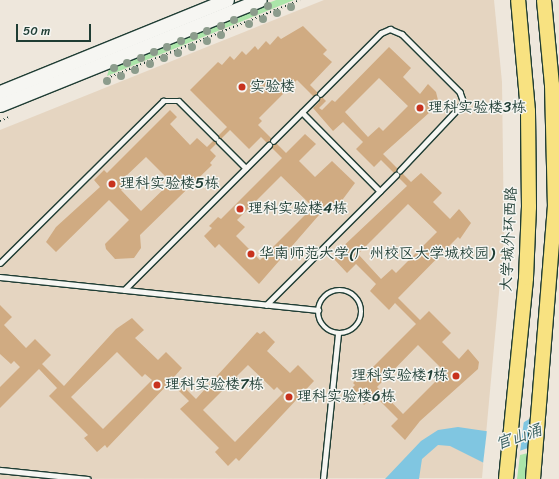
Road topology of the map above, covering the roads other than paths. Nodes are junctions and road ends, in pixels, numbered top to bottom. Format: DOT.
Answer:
graph roads {
  1 [pos="227,0"];
  2 [pos="260,0"];
  3 [pos="518,0"];
  4 [pos="544,0"];
  5 [pos="0,92"];
  6 [pos="320,94"];
  7 [pos="316,98"];
  8 [pos="0,105"];
  9 [pos="302,112"];
  10 [pos="274,141"];
  11 [pos="269,145"];
  12 [pos="246,168"];
  13 [pos="380,191"];
  14 [pos="0,264"];
  15 [pos="0,277"];
  16 [pos="124,290"];
  17 [pos="266,305"];
  18 [pos="318,310"];
  19 [pos="338,334"];
  20 [pos="0,470"];
  21 [pos="88,479"];
  22 [pos="323,479"];
  23 [pos="506,479"];
  24 [pos="533,479"];
  1 -- 5 [label="main road"];
  2 -- 8 [label="main road"];
  3 -- 23 [label="main road, 大学城外环西路"];
  4 -- 24 [label="main road"];
  6 -- 13 [label="lane"];
  7 -- 9 [label="lane"];
  9 -- 10 [label="lane"];
  9 -- 13 [label="lane"];
  11 -- 12 [label="lane"];
  12 -- 14 [label="lane"];
  12 -- 16 [label="lane"];
  13 -- 17 [label="lane"];
  15 -- 16 [label="lane"];
  16 -- 17 [label="lane"];
  17 -- 18 [label="lane"];
  18 -- 19 [label="lane"];
  18 -- 19 [label="lane"];
  19 -- 22 [label="lane"];
  20 -- 21 [label="lane"];
}
